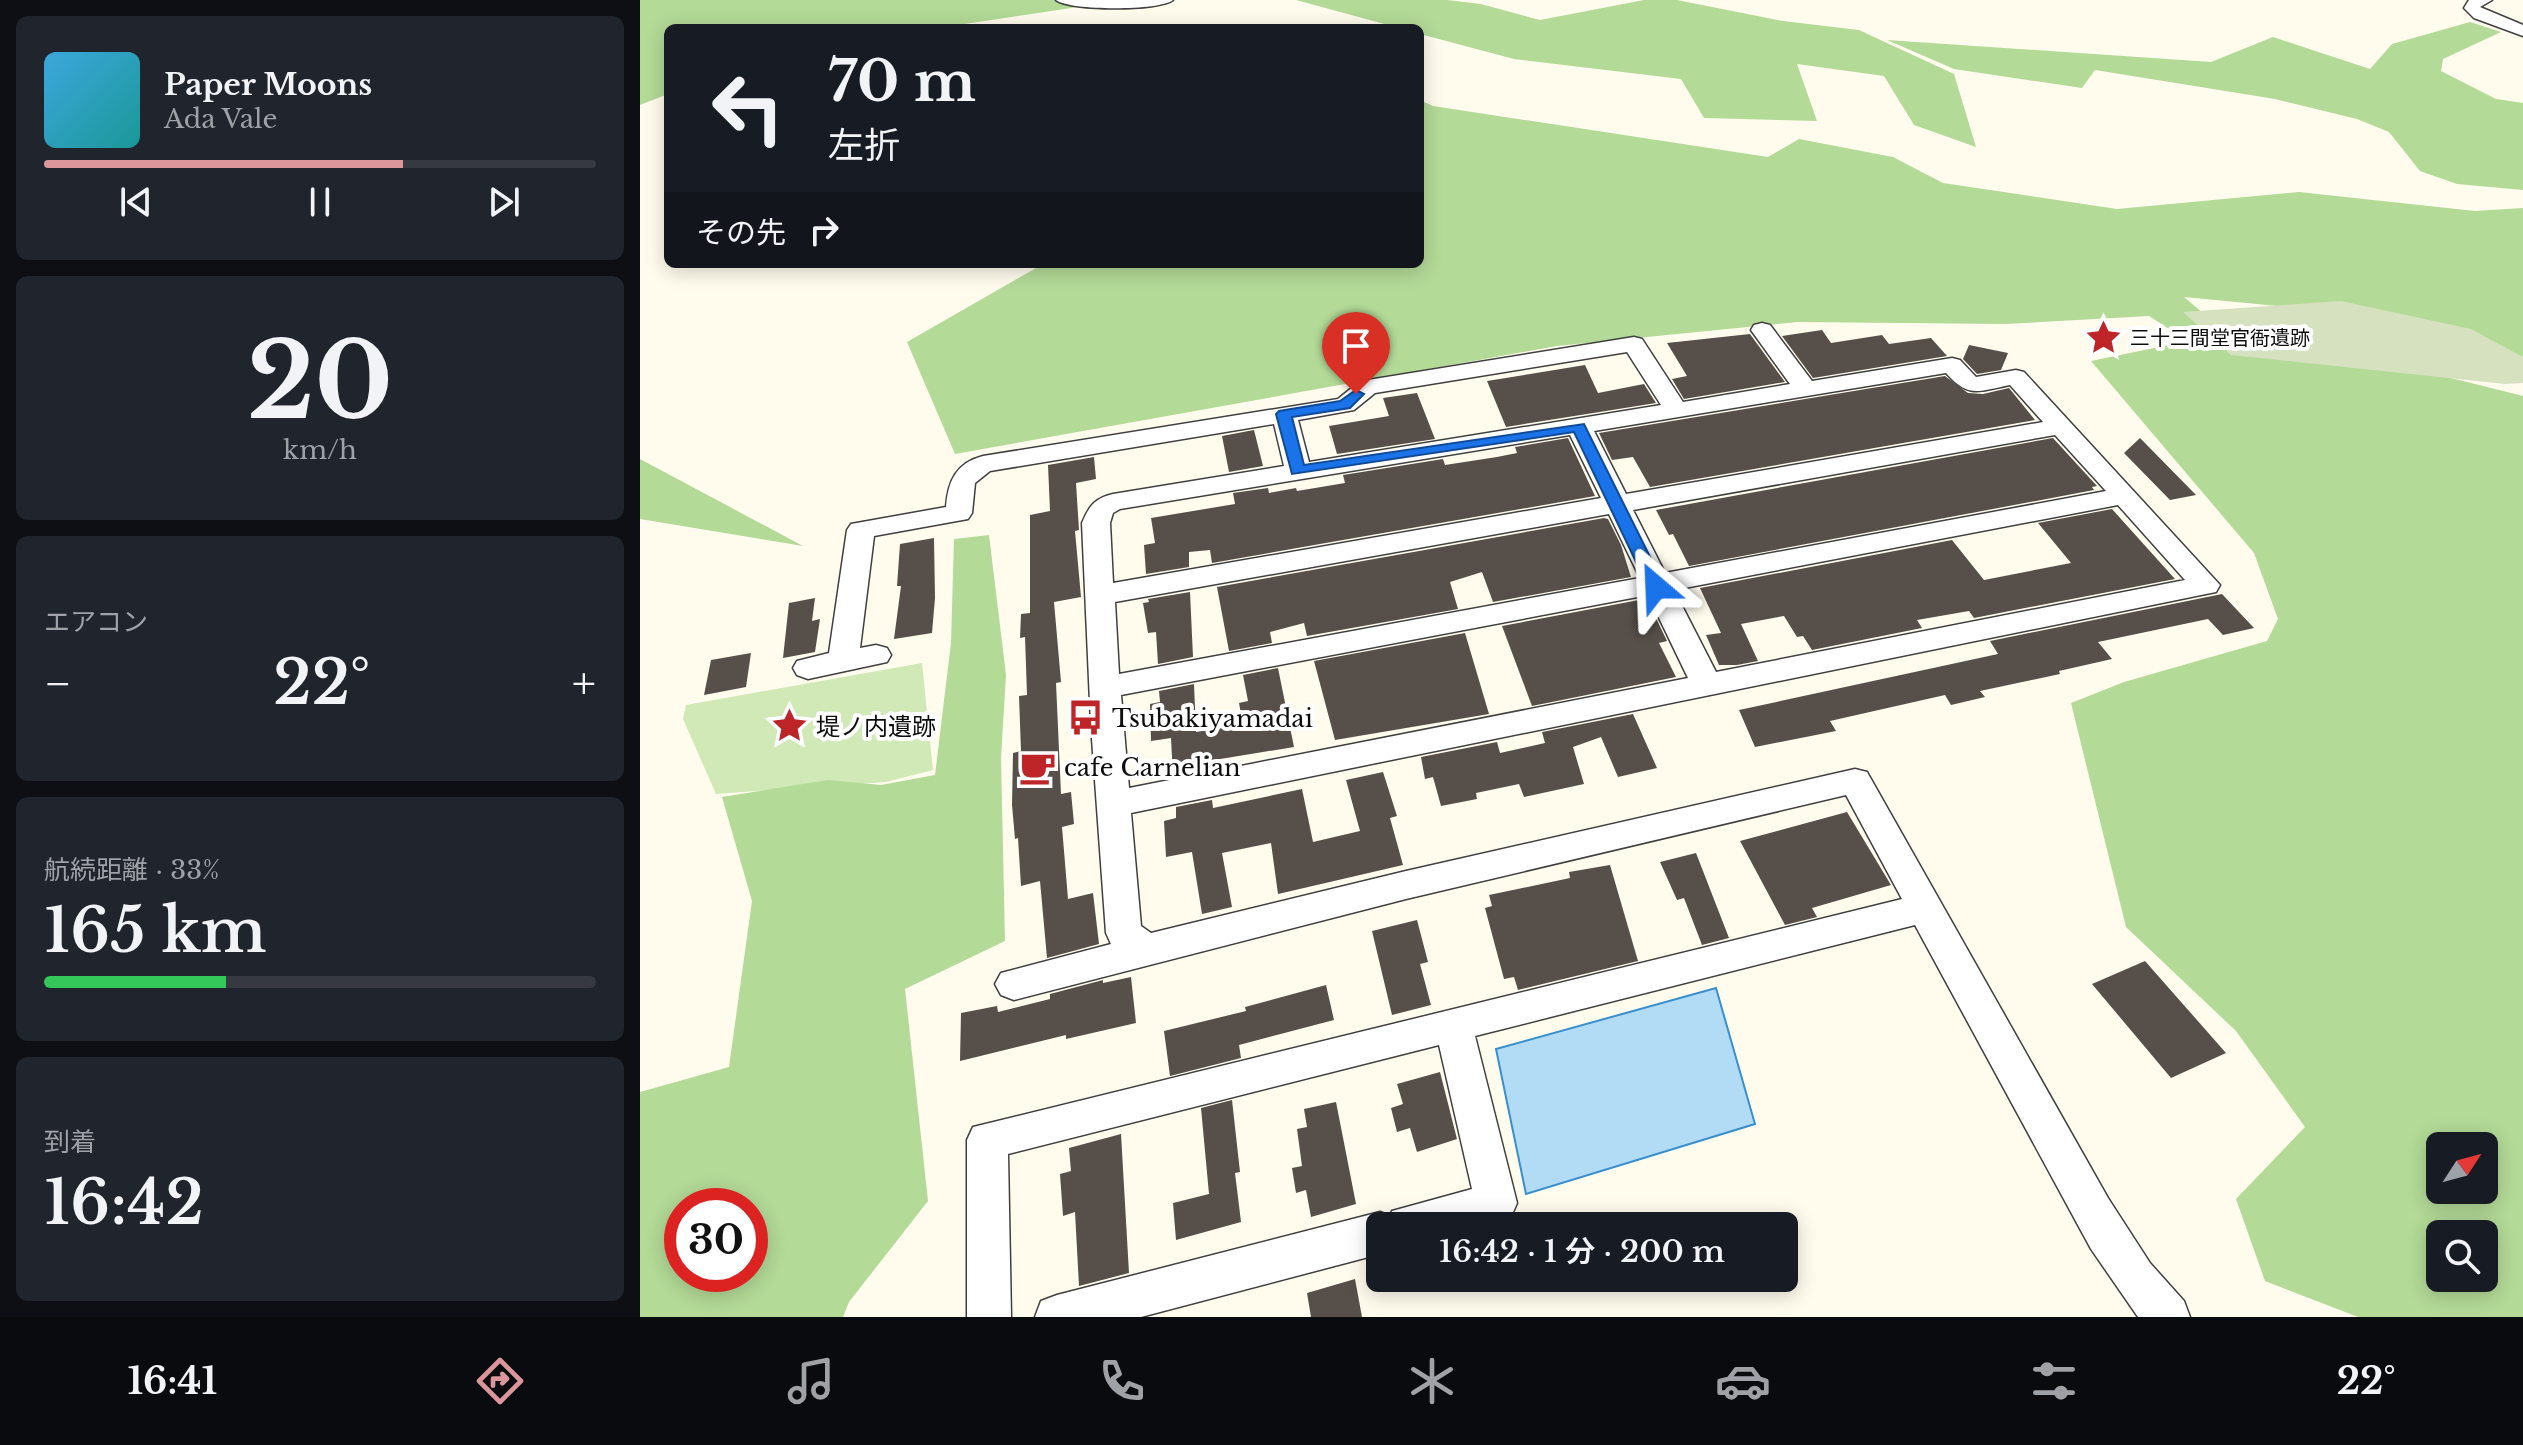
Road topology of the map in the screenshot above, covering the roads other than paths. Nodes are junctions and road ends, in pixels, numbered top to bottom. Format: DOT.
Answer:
graph roads {
  1 [pos="1064,0"];
  2 [pos="1165,0"];
  3 [pos="2484,0"];
  4 [pos="2523,31"];
  5 [pos="1762,330"];
  6 [pos="1806,389"];
  7 [pos="1676,410"];
  8 [pos="1284,414"];
  9 [pos="2061,426"];
  10 [pos="1579,427"];
  11 [pos="1298,470"];
  12 [pos="2125,496"];
  13 [pos="1616,503"];
  14 [pos="1655,585"];
  15 [pos="1101,595"];
  16 [pos="876,655"];
  17 [pos="843,661"];
  18 [pos="808,668"];
  19 [pos="1707,685"];
  20 [pos="1107,687"];
  21 [pos="1114,804"];
  22 [pos="1925,908"];
  23 [pos="1146,950"];
  24 [pos="1014,984"];
  25 [pos="1453,1025"];
  26 [pos="1461,1212"];
  27 [pos="1366,1237"];
  28 [pos="989,1317"];
  29 [pos="1057,1317"];
  30 [pos="2168,1317"];
  1 -- 2 [label="street"];
  3 -- 4 [label="street"];
  5 -- 6 [label="street"];
  6 -- 7 [label="street"];
  6 -- 9 [label="street"];
  7 -- 8 [label="street"];
  7 -- 10 [label="street"];
  8 -- 11 [label="street"];
  8 -- 17 [label="street"];
  9 -- 12 [label="street"];
  9 -- 13 [label="street"];
  10 -- 11 [label="street"];
  10 -- 13 [label="street"];
  11 -- 15 [label="street"];
  12 -- 14 [label="street"];
  12 -- 19 [label="street"];
  13 -- 14 [label="street"];
  13 -- 15 [label="street"];
  14 -- 19 [label="street"];
  14 -- 20 [label="street"];
  15 -- 20 [label="street"];
  16 -- 17 [label="street"];
  17 -- 18 [label="street"];
  19 -- 21 [label="street"];
  20 -- 21 [label="street"];
  21 -- 23 [label="street"];
  22 -- 23 [label="street"];
  22 -- 25 [label="street"];
  22 -- 30 [label="street"];
  23 -- 24 [label="street"];
  25 -- 26 [label="street"];
  25 -- 28 [label="street"];
  27 -- 29 [label="street"];
}
